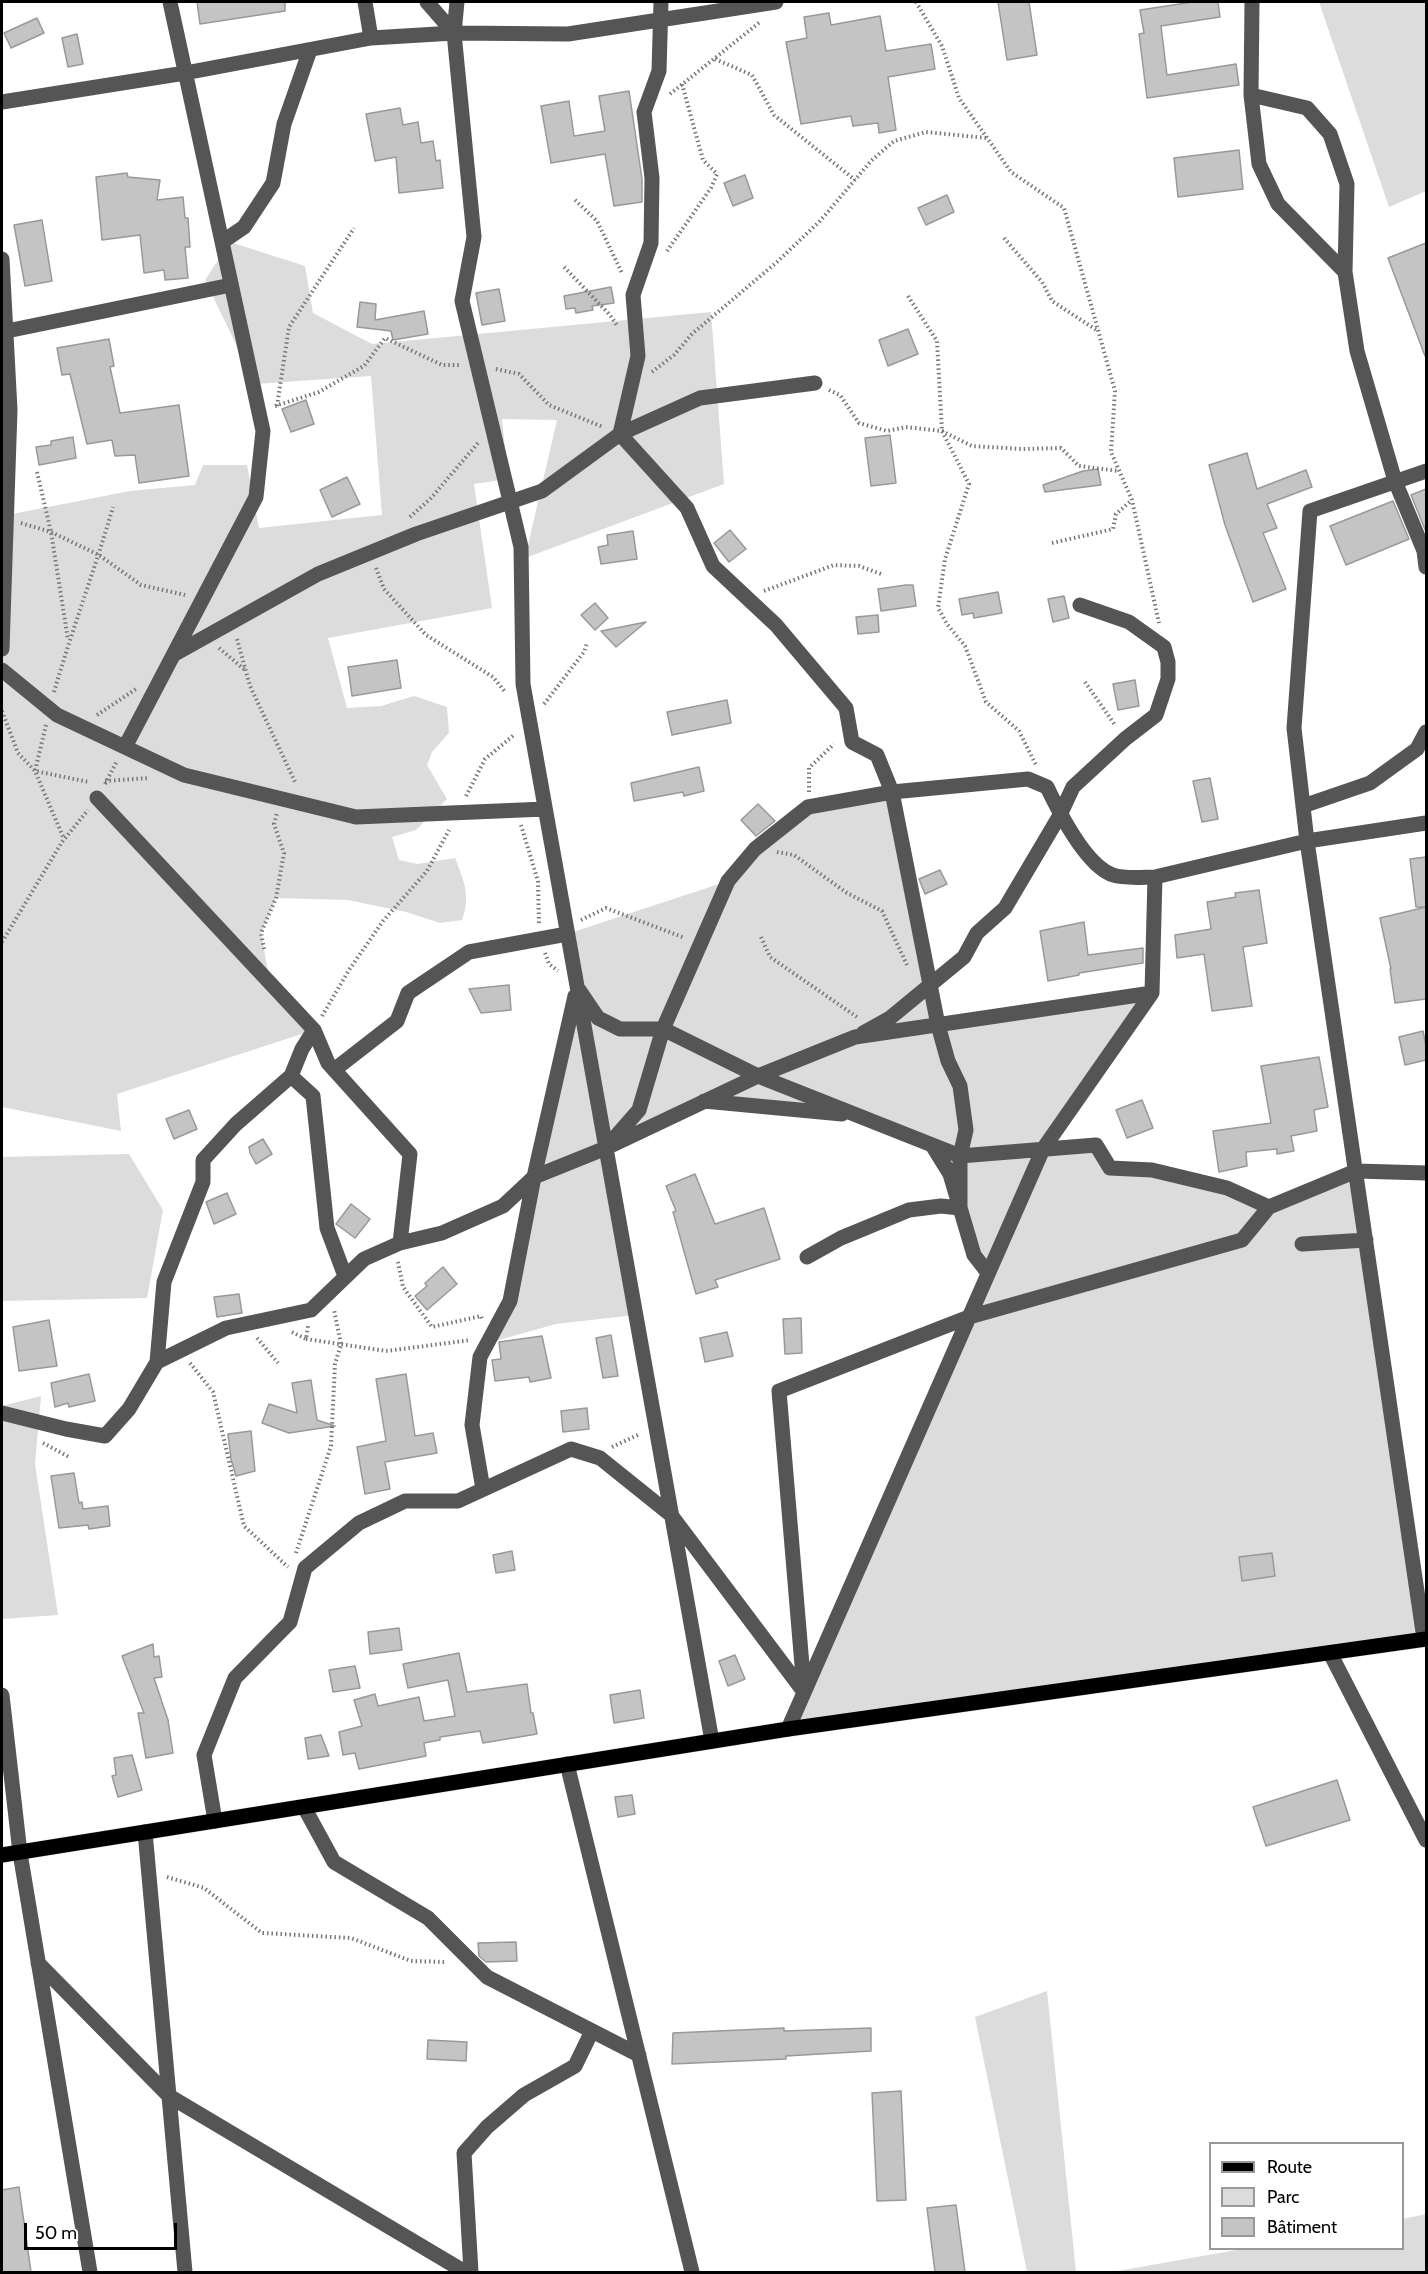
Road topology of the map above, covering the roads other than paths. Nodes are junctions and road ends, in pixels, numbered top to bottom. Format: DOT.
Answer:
graph roads {
  1 [pos="170,2"];
  2 [pos="365,2"];
  3 [pos="427,2"];
  4 [pos="457,2"];
  5 [pos="661,2"];
  6 [pos="719,2"];
  7 [pos="776,2"];
  8 [pos="1252,2"];
  9 [pos="745,6"];
  10 [pos="659,20"];
  11 [pos="454,33"];
  12 [pos="371,38"];
  13 [pos="310,50"];
  14 [pos="185,72"];
  15 [pos="1251,95"];
  16 [pos="2,102"];
  17 [pos="222,242"];
  18 [pos="2,259"];
  19 [pos="1346,272"];
  20 [pos="231,285"];
  21 [pos="4,331"];
  22 [pos="815,382"];
  23 [pos="620,434"];
  24 [pos="1426,471"];
  25 [pos="1395,481"];
  26 [pos="510,501"];
  27 [pos="1426,567"];
  28 [pos="1080,605"];
  29 [pos="2,649"];
  30 [pos="173,656"];
  31 [pos="2,670"];
  32 [pos="1426,732"];
  33 [pos="125,747"];
  34 [pos="892,792"];
  35 [pos="97,798"];
  36 [pos="1303,806"];
  37 [pos="545,809"];
  38 [pos="1060,815"];
  39 [pos="1426,823"];
  40 [pos="1307,841"];
  41 [pos="1155,877"];
  42 [pos="567,934"];
  43 [pos="930,984"];
  44 [pos="577,987"];
  45 [pos="1152,993"];
  46 [pos="938,1025"];
  47 [pos="663,1029"];
  48 [pos="314,1030"];
  49 [pos="855,1037"];
  50 [pos="334,1070"];
  51 [pos="291,1076"];
  52 [pos="758,1076"];
  53 [pos="704,1101"];
  54 [pos="858,1116"];
  55 [pos="932,1145"];
  56 [pos="606,1148"];
  57 [pos="1043,1149"];
  58 [pos="960,1156"];
  59 [pos="1356,1171"];
  60 [pos="1426,1173"];
  61 [pos="534,1177"];
  62 [pos="1269,1207"];
  63 [pos="960,1208"];
  64 [pos="1365,1240"];
  65 [pos="398,1244"];
  66 [pos="1302,1244"];
  67 [pos="807,1257"];
  68 [pos="988,1273"];
  69 [pos="345,1276"];
  70 [pos="969,1317"];
  71 [pos="157,1362"];
  72 [pos="2,1413"];
  73 [pos="483,1489"];
  74 [pos="671,1515"];
  75 [pos="1425,1639"];
  76 [pos="1330,1653"];
  77 [pos="804,1692"];
  78 [pos="2,1695"];
  79 [pos="788,1729"];
  80 [pos="712,1741"];
  81 [pos="567,1764"];
  82 [pos="304,1807"];
  83 [pos="215,1821"];
  84 [pos="145,1832"];
  85 [pos="1426,1840"];
  86 [pos="20,1852"];
  87 [pos="2,1856"];
  88 [pos="38,1963"];
  89 [pos="592,2031"];
  90 [pos="639,2055"];
  91 [pos="169,2096"];
  92 [pos="90,2272"];
  93 [pos="185,2272"];
  94 [pos="465,2272"];
  95 [pos="471,2272"];
  96 [pos="692,2272"];
  1 -- 14 [label="street"];
  2 -- 12 [label="street"];
  3 -- 11 [label="street"];
  4 -- 11 [label="street"];
  5 -- 10 [label="street"];
  6 -- 9 [label="street"];
  7 -- 9 [label="street"];
  8 -- 15 [label="street"];
  9 -- 10 [label="street"];
  10 -- 11 [label="street"];
  10 -- 23 [label="street"];
  11 -- 12 [label="street"];
  11 -- 26 [label="street"];
  12 -- 13 [label="street"];
  13 -- 14 [label="street"];
  13 -- 17 [label="street"];
  14 -- 16 [label="street"];
  14 -- 17 [label="street"];
  15 -- 19 [label="street"];
  15 -- 19 [label="street"];
  17 -- 20 [label="street"];
  18 -- 21 [label="street"];
  19 -- 25 [label="street"];
  20 -- 21 [label="street"];
  20 -- 30 [label="street"];
  21 -- 29 [label="street"];
  22 -- 23 [label="street"];
  23 -- 26 [label="street"];
  23 -- 34 [label="street"];
  24 -- 25 [label="street"];
  25 -- 27 [label="street"];
  25 -- 36 [label="street"];
  26 -- 30 [label="street"];
  26 -- 37 [label="street"];
  28 -- 38 [label="street"];
  30 -- 33 [label="street"];
  31 -- 33 [label="street"];
  32 -- 36 [label="street"];
  33 -- 37 [label="street"];
  34 -- 38 [label="street"];
  34 -- 43 [label="street"];
  34 -- 47 [label="street"];
  35 -- 48 [label="street"];
  36 -- 40 [label="street"];
  37 -- 42 [label="street"];
  38 -- 41 [label="street"];
  38 -- 43 [label="street"];
  39 -- 40 [label="street"];
  40 -- 41 [label="street"];
  40 -- 59 [label="street"];
  41 -- 45 [label="street"];
  42 -- 44 [label="street"];
  42 -- 50 [label="street"];
  43 -- 46 [label="street"];
  43 -- 49 [label="street"];
  44 -- 47 [label="street"];
  44 -- 56 [label="street"];
  44 -- 61 [label="street"];
  45 -- 46 [label="street"];
  45 -- 57 [label="street"];
  46 -- 49 [label="street"];
  46 -- 58 [label="street"];
  47 -- 52 [label="street"];
  47 -- 56 [label="street"];
  48 -- 50 [label="street"];
  48 -- 51 [label="street"];
  49 -- 52 [label="street"];
  50 -- 65 [label="street"];
  51 -- 69 [label="street"];
  51 -- 71 [label="street"];
  52 -- 53 [label="street"];
  52 -- 54 [label="street"];
  53 -- 54 [label="street"];
  53 -- 56 [label="street"];
  54 -- 55 [label="street"];
  55 -- 58 [label="street"];
  55 -- 63 [label="street"];
  56 -- 61 [label="street"];
  56 -- 74 [label="street"];
  57 -- 58 [label="street"];
  57 -- 62 [label="street"];
  57 -- 68 [label="street"];
  58 -- 63 [label="street"];
  59 -- 60 [label="street"];
  59 -- 62 [label="street"];
  59 -- 64 [label="street"];
  61 -- 65 [label="street"];
  61 -- 73 [label="street"];
  62 -- 70 [label="street"];
  63 -- 67 [label="street"];
  63 -- 68 [label="street"];
  64 -- 66 [label="street"];
  64 -- 75 [label="street"];
  65 -- 69 [label="street"];
  68 -- 70 [label="street"];
  69 -- 71 [label="street"];
  70 -- 77 [label="street"];
  70 -- 77 [label="street"];
  71 -- 72 [label="street"];
  73 -- 74 [label="street"];
  73 -- 83 [label="street"];
  74 -- 77 [label="street"];
  74 -- 80 [label="street"];
  75 -- 76 [label="main road"];
  76 -- 79 [label="main road"];
  76 -- 85 [label="street"];
  77 -- 79 [label="street"];
  78 -- 86 [label="street"];
  79 -- 80 [label="main road"];
  80 -- 81 [label="main road"];
  81 -- 82 [label="main road"];
  81 -- 90 [label="street"];
  82 -- 83 [label="main road"];
  82 -- 89 [label="street"];
  83 -- 84 [label="main road"];
  84 -- 86 [label="main road"];
  84 -- 91 [label="street"];
  86 -- 87 [label="main road"];
  86 -- 88 [label="street"];
  88 -- 91 [label="street"];
  88 -- 92 [label="street"];
  89 -- 90 [label="street"];
  89 -- 95 [label="street"];
  90 -- 96 [label="street"];
  91 -- 93 [label="street"];
  91 -- 94 [label="street"];
}
